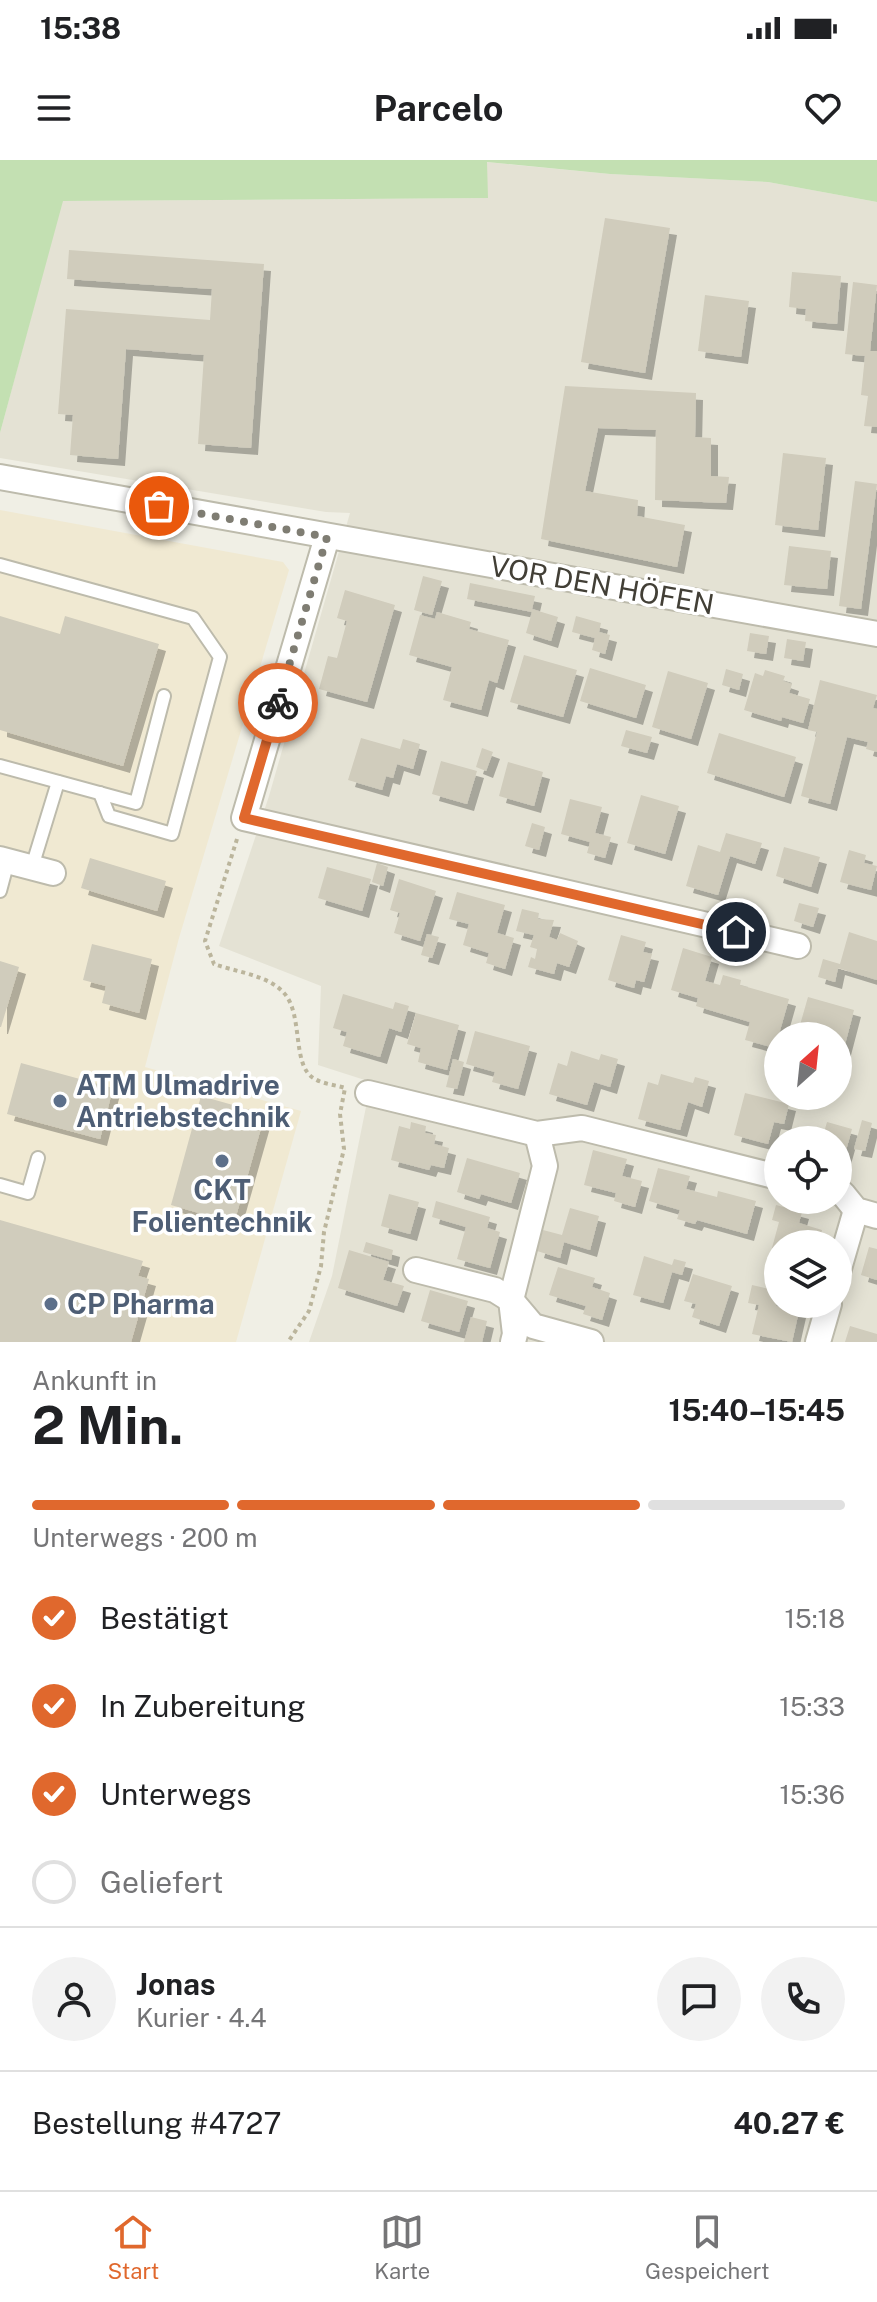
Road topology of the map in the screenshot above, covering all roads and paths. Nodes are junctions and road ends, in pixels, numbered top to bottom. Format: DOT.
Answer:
graph roads {
  1 [pos="0,477"];
  2 [pos="327,537"];
  3 [pos="0,565"];
  4 [pos="877,633"];
  5 [pos="164,696"];
  6 [pos="0,766"];
  7 [pos="58,782"];
  8 [pos="100,793"];
  9 [pos="244,818"];
  10 [pos="23,865"];
  11 [pos="0,891"];
  12 [pos="798,946"];
  13 [pos="368,1093"];
  14 [pos="537,1134"];
  15 [pos="38,1158"];
  16 [pos="764,1174"];
  17 [pos="0,1185"];
  18 [pos="866,1213"];
  19 [pos="852,1242"];
  20 [pos="416,1270"];
  21 [pos="511,1300"];
  22 [pos="825,1318"];
  23 [pos="288,1342"];
  24 [pos="513,1342"];
  25 [pos="591,1342"];
  26 [pos="818,1342"];
  1 -- 2 [label="street, VOR DEN HÖFEN"];
  2 -- 4 [label="street, VOR DEN HÖFEN"];
  2 -- 9 [label="street"];
  3 -- 8 [label="lane"];
  5 -- 8 [label="lane"];
  6 -- 7 [label="lane"];
  7 -- 8 [label="lane"];
  7 -- 10 [label="lane"];
  9 -- 12 [label="street"];
  9 -- 23 [label="path"];
  10 -- 11 [label="lane"];
  13 -- 14 [label="street"];
  14 -- 16 [label="street"];
  14 -- 21 [label="street"];
  15 -- 17 [label="lane"];
  18 -- 19 [label="street"];
  20 -- 21 [label="street"];
  21 -- 24 [label="street"];
  21 -- 25 [label="street"];
  22 -- 26 [label="street"];
}
